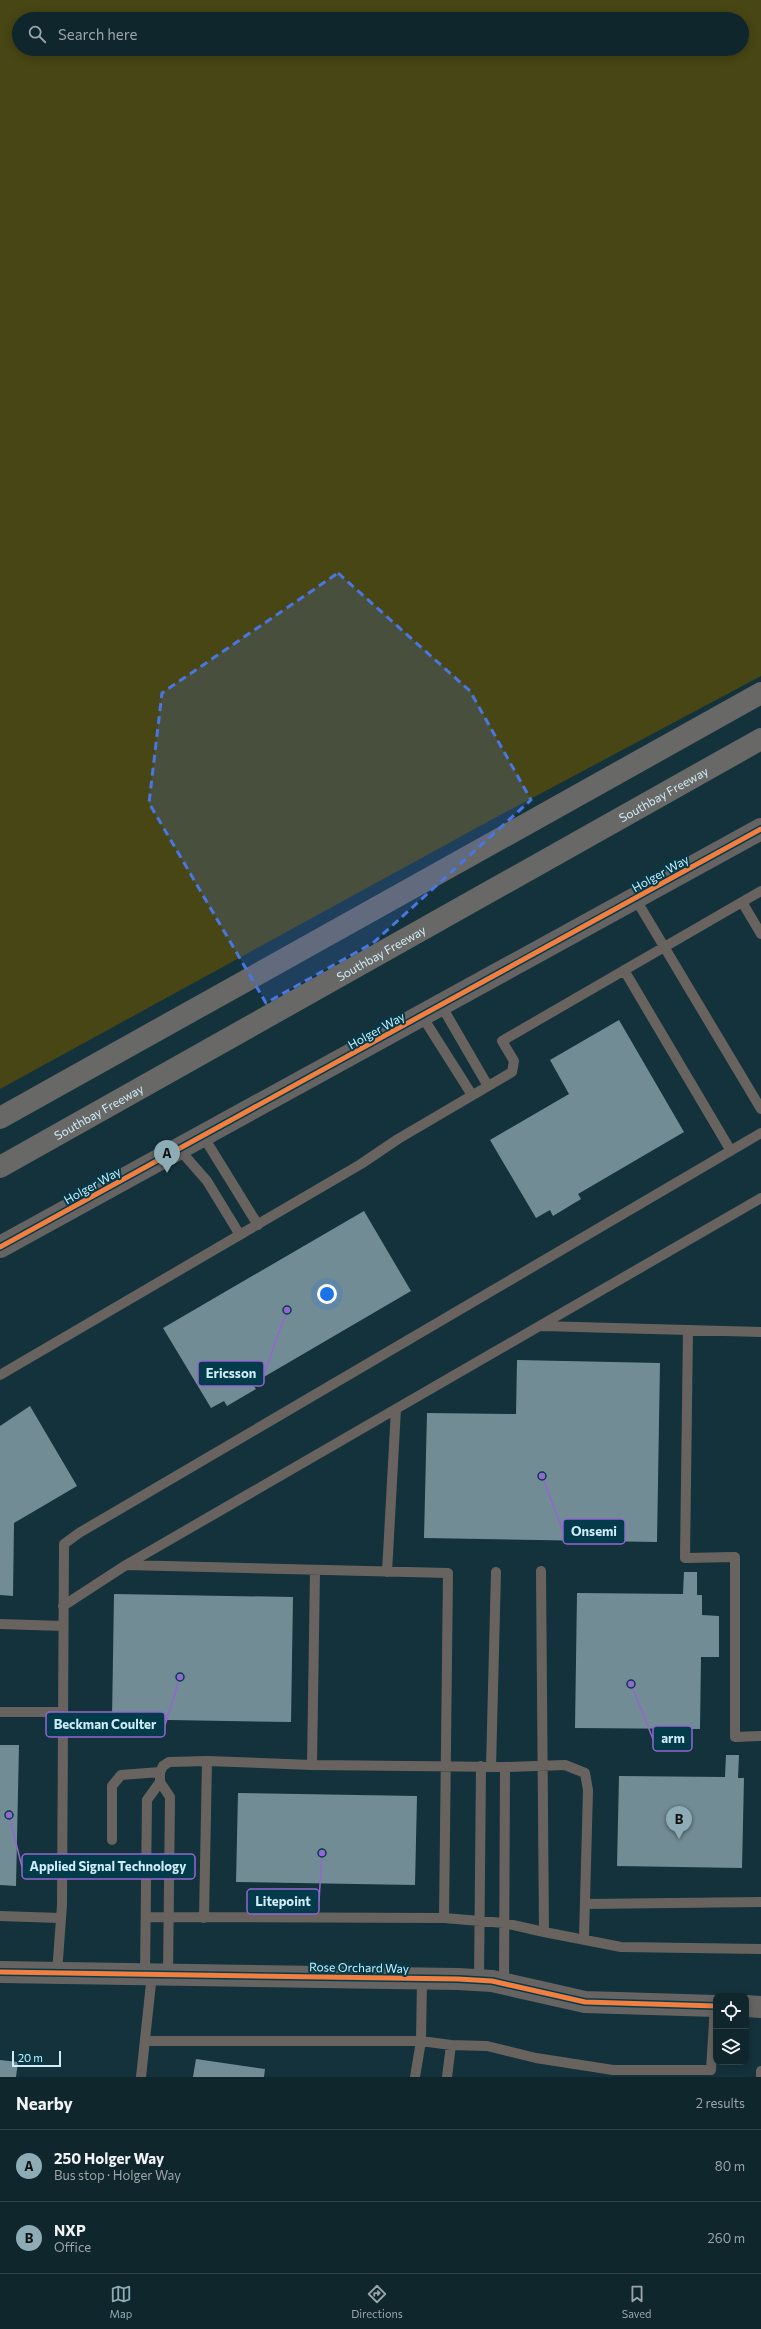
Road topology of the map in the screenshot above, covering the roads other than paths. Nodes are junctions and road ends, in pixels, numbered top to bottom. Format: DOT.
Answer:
graph roads {
  1 [pos="761,693"];
  2 [pos="761,709"];
  3 [pos="761,739"];
  4 [pos="583,792"];
  5 [pos="761,829"];
  6 [pos="761,891"];
  7 [pos="635,898"];
  8 [pos="742,902"];
  9 [pos="761,934"];
  10 [pos="664,947"];
  11 [pos="624,970"];
  12 [pos="442,1005"];
  13 [pos="422,1016"];
  14 [pos="488,1086"];
  15 [pos="472,1095"];
  16 [pos="761,1109"];
  17 [pos="0,1118"];
  18 [pos="761,1133"];
  19 [pos="203,1136"];
  20 [pos="179,1149"];
  21 [pos="731,1151"];
  22 [pos="0,1167"];
  23 [pos="761,1198"];
  24 [pos="258,1225"];
  25 [pos="240,1235"];
  26 [pos="0,1247"];
  27 [pos="540,1326"];
  28 [pos="688,1330"];
  29 [pos="761,1332"];
  30 [pos="0,1375"];
  31 [pos="396,1409"];
  32 [pos="126,1565"];
  33 [pos="315,1570"];
  34 [pos="541,1571"];
  35 [pos="387,1572"];
  36 [pos="496,1572"];
  37 [pos="63,1606"];
  38 [pos="0,1624"];
  39 [pos="63,1626"];
  40 [pos="0,1712"];
  41 [pos="63,1712"];
  42 [pos="761,1736"];
  43 [pos="207,1761"];
  44 [pos="312,1765"];
  45 [pos="446,1766"];
  46 [pos="481,1766"];
  47 [pos="544,1766"];
  48 [pos="492,1767"];
  49 [pos="505,1767"];
  50 [pos="160,1777"];
  51 [pos="112,1840"];
  52 [pos="761,1902"];
  53 [pos="585,1904"];
  54 [pos="0,1916"];
  55 [pos="148,1917"];
  56 [pos="60,1918"];
  57 [pos="169,1918"];
  58 [pos="204,1918"];
  59 [pos="444,1918"];
  60 [pos="478,1922"];
  61 [pos="504,1923"];
  62 [pos="544,1932"];
  63 [pos="584,1938"];
  64 [pos="761,1949"];
  65 [pos="0,1972"];
  66 [pos="57,1973"];
  67 [pos="155,1974"];
  68 [pos="422,1978"];
  69 [pos="479,1980"];
  70 [pos="504,1984"];
  71 [pos="713,2006"];
  72 [pos="749,2006"];
  73 [pos="761,2007"];
  74 [pos="714,2029"];
  75 [pos="145,2041"];
  76 [pos="421,2041"];
  77 [pos="451,2045"];
  78 [pos="761,2071"];
  79 [pos="659,2074"];
  80 [pos="141,2077"];
  81 [pos="415,2077"];
  82 [pos="447,2077"];
  83 [pos="761,2077"];
  1 -- 4 [label="highway"];
  2 -- 4 [label="highway"];
  3 -- 22 [label="highway, Southbay Freeway"];
  4 -- 17 [label="highway"];
  5 -- 7 [label="street, Holger Way"];
  6 -- 8 [label="lane"];
  7 -- 10 [label="lane"];
  7 -- 12 [label="street, Holger Way"];
  8 -- 9 [label="lane"];
  8 -- 10 [label="lane"];
  10 -- 11 [label="lane"];
  10 -- 16 [label="lane"];
  11 -- 14 [label="lane"];
  11 -- 21 [label="lane"];
  12 -- 13 [label="street, Holger Way"];
  12 -- 14 [label="lane"];
  13 -- 15 [label="lane"];
  13 -- 19 [label="street, Holger Way"];
  14 -- 15 [label="lane"];
  15 -- 24 [label="lane"];
  18 -- 21 [label="lane"];
  19 -- 20 [label="street, Holger Way"];
  19 -- 24 [label="lane"];
  20 -- 25 [label="lane"];
  20 -- 26 [label="street, Holger Way"];
  21 -- 37 [label="lane"];
  23 -- 27 [label="lane"];
  24 -- 25 [label="lane"];
  25 -- 30 [label="lane"];
  27 -- 28 [label="lane"];
  27 -- 31 [label="lane"];
  28 -- 29 [label="lane"];
  28 -- 42 [label="lane"];
  31 -- 32 [label="lane"];
  31 -- 35 [label="lane"];
  32 -- 33 [label="lane"];
  32 -- 37 [label="lane"];
  33 -- 35 [label="lane"];
  33 -- 44 [label="lane"];
  34 -- 47 [label="lane"];
  35 -- 45 [label="lane"];
  36 -- 48 [label="lane"];
  37 -- 39 [label="lane"];
  38 -- 39 [label="lane"];
  39 -- 41 [label="lane"];
  40 -- 41 [label="lane"];
  41 -- 56 [label="lane"];
  43 -- 44 [label="lane"];
  43 -- 50 [label="lane"];
  43 -- 58 [label="lane"];
  44 -- 45 [label="lane"];
  45 -- 46 [label="lane"];
  45 -- 59 [label="lane"];
  46 -- 48 [label="lane"];
  46 -- 60 [label="lane"];
  47 -- 49 [label="lane"];
  47 -- 53 [label="lane"];
  47 -- 62 [label="lane"];
  48 -- 49 [label="lane"];
  49 -- 61 [label="lane"];
  50 -- 51 [label="lane"];
  50 -- 55 [label="lane"];
  50 -- 57 [label="lane"];
  52 -- 53 [label="lane"];
  53 -- 63 [label="lane"];
  54 -- 56 [label="lane"];
  55 -- 57 [label="lane"];
  55 -- 67 [label="lane"];
  56 -- 66 [label="lane"];
  57 -- 58 [label="lane"];
  57 -- 67 [label="lane"];
  58 -- 59 [label="lane"];
  59 -- 60 [label="lane"];
  60 -- 61 [label="lane"];
  60 -- 69 [label="lane"];
  61 -- 62 [label="lane"];
  61 -- 70 [label="lane"];
  62 -- 63 [label="lane"];
  63 -- 64 [label="lane"];
  65 -- 66 [label="street, Rose Orchard Way"];
  66 -- 67 [label="street, Rose Orchard Way"];
  67 -- 68 [label="street, Rose Orchard Way"];
  67 -- 75 [label="lane"];
  68 -- 69 [label="street, Rose Orchard Way"];
  68 -- 76 [label="lane"];
  69 -- 70 [label="street, Rose Orchard Way"];
  70 -- 71 [label="street, Rose Orchard Way"];
  72 -- 73 [label="street"];
  74 -- 79 [label="lane"];
  75 -- 76 [label="lane"];
  75 -- 80 [label="lane"];
  76 -- 77 [label="lane"];
  76 -- 81 [label="lane"];
  77 -- 79 [label="lane"];
  77 -- 82 [label="lane"];
  78 -- 83 [label="lane"];
}
